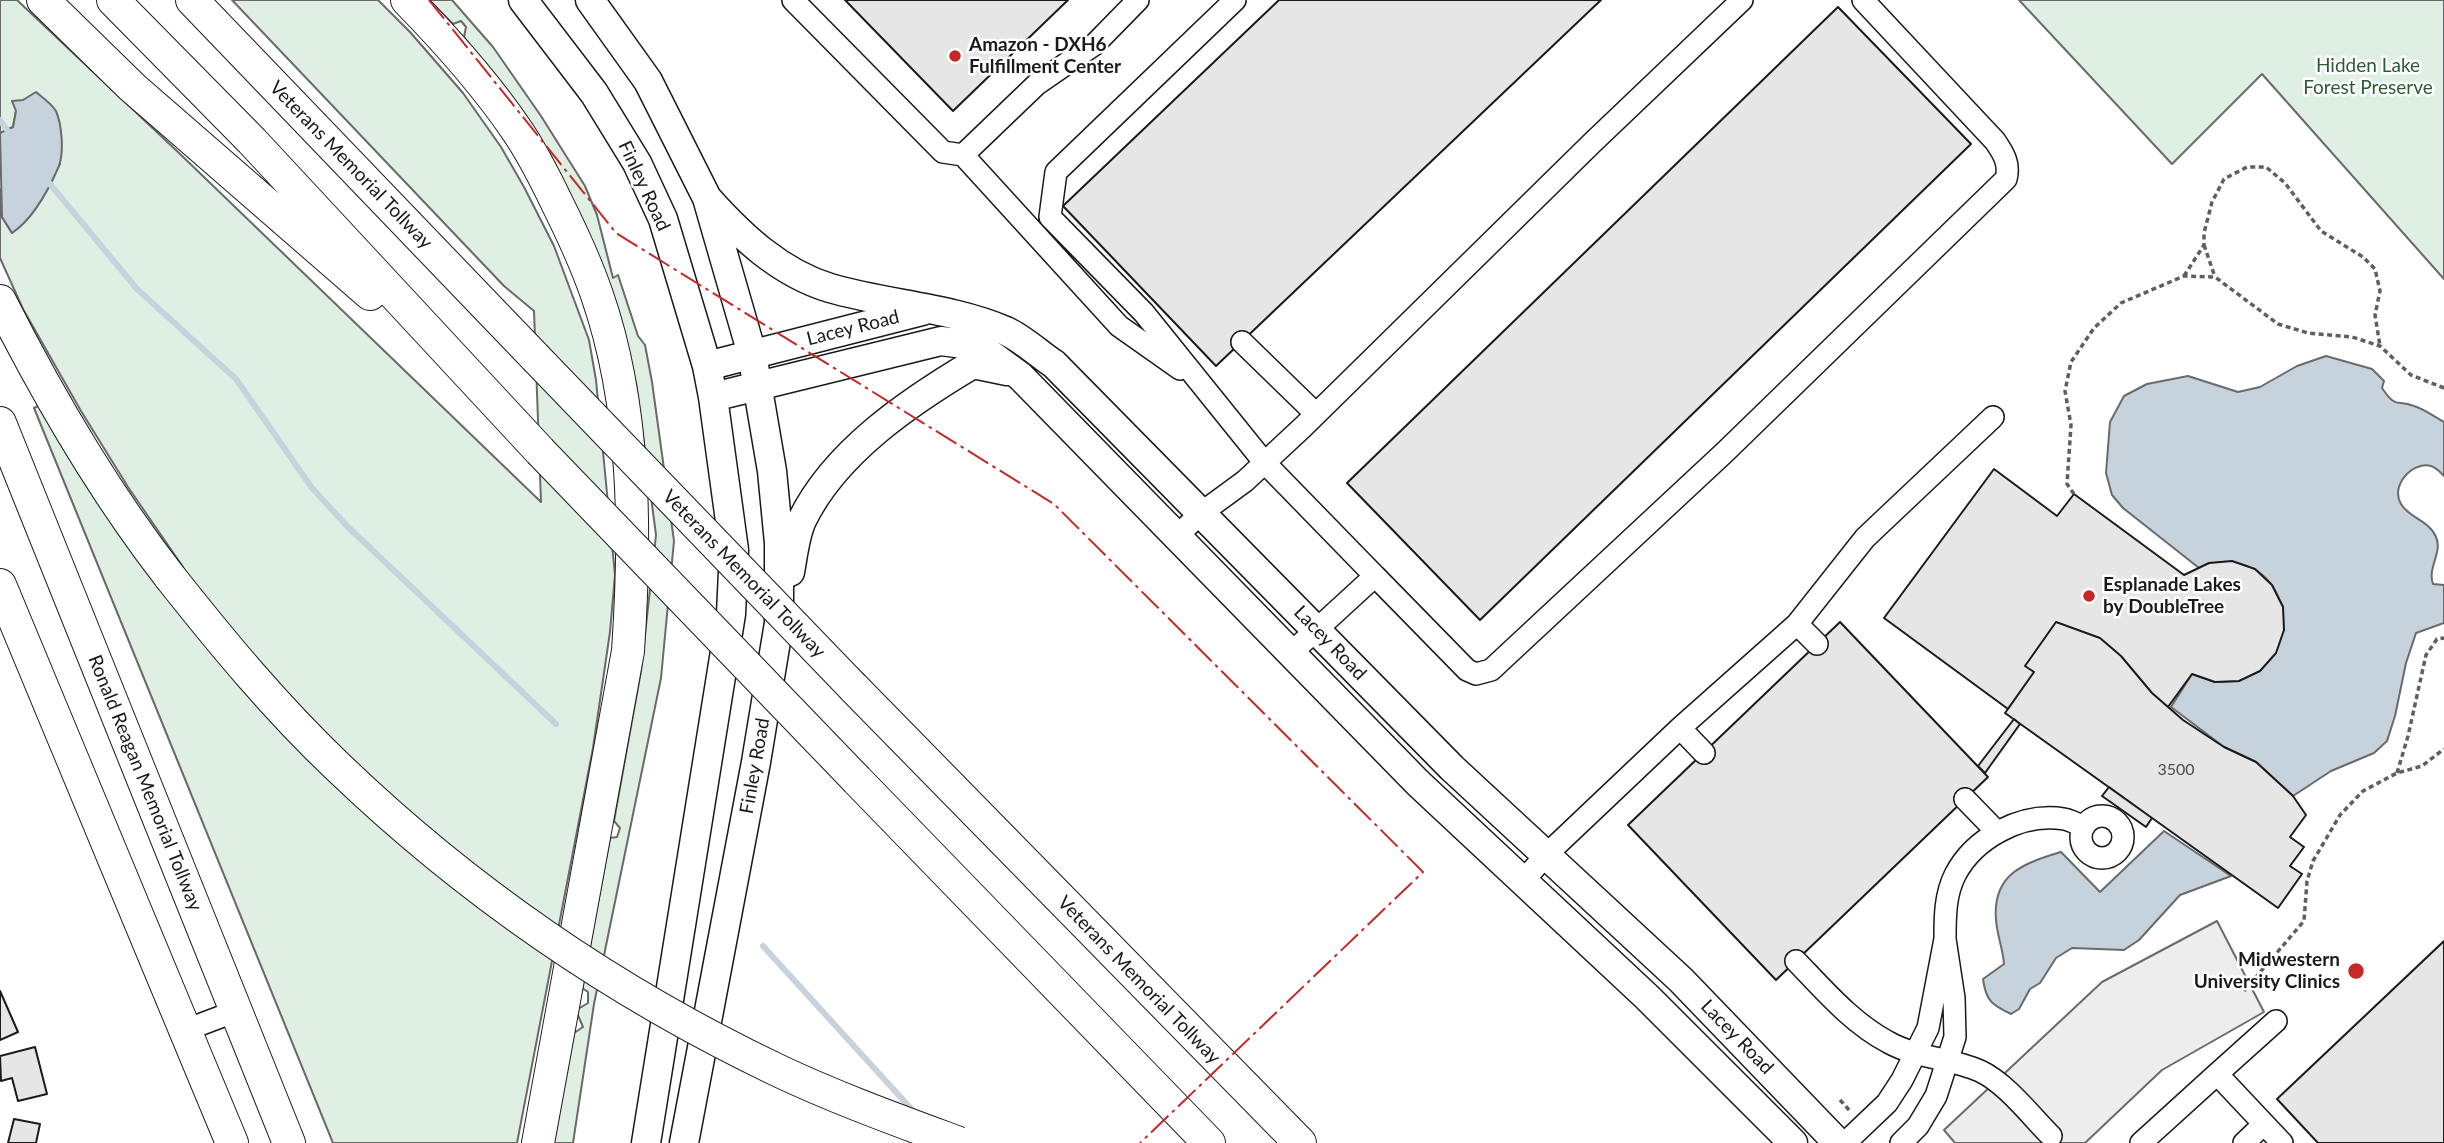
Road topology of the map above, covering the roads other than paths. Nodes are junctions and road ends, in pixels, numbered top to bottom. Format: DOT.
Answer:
graph roads {
  1 [pos="43,0"];
  2 [pos="113,0"];
  3 [pos="192,0"];
  4 [pos="407,0"];
  5 [pos="523,0"];
  6 [pos="590,0"];
  7 [pos="793,0"];
  8 [pos="1139,0"];
  9 [pos="1235,0"];
  10 [pos="1742,0"];
  11 [pos="1863,0"];
  12 [pos="964,155"];
  13 [pos="707,198"];
  14 [pos="0,301"];
  15 [pos="929,309"];
  16 [pos="1242,342"];
  17 [pos="752,354"];
  18 [pos="707,366"];
  19 [pos="1020,376"];
  20 [pos="1201,384"];
  21 [pos="758,386"];
  22 [pos="713,397"];
  23 [pos="489,399"];
  24 [pos="1315,414"];
  25 [pos="1993,417"];
  26 [pos="0,423"];
  27 [pos="1264,462"];
  28 [pos="1200,514"];
  29 [pos="1176,537"];
  30 [pos="1375,576"];
  31 [pos="0,585"];
  32 [pos="779,623"];
  33 [pos="1797,624"];
  34 [pos="1317,629"];
  35 [pos="1817,644"];
  36 [pos="1291,653"];
  37 [pos="1680,728"];
  38 [pos="1704,753"];
  39 [pos="1965,799"];
  40 [pos="2084,827"];
  41 [pos="1997,832"];
  42 [pos="1546,855"];
  43 [pos="1523,881"];
  44 [pos="1945,939"];
  45 [pos="1796,961"];
  46 [pos="236,1011"];
  47 [pos="2276,1021"];
  48 [pos="186,1030"];
  49 [pos="1915,1053"];
  50 [pos="1947,1062"];
  51 [pos="2217,1074"];
  52 [pos="2264,1124"];
  53 [pos="2051,1136"];
  54 [pos="232,1143"];
  55 [pos="289,1143"];
  56 [pos="538,1143"];
  57 [pos="646,1143"];
  58 [pos="684,1143"];
  59 [pos="959,1143"];
  60 [pos="1209,1143"];
  61 [pos="1300,1143"];
  62 [pos="1793,1143"];
  63 [pos="1838,1143"];
  64 [pos="1845,1143"];
  65 [pos="1901,1143"];
  66 [pos="2141,1143"];
  67 [pos="2244,1143"];
  68 [pos="2282,1143"];
  1 -- 23 [label="highway"];
  2 -- 23 [label="highway"];
  3 -- 61 [label="highway, Veterans Memorial Tollway, bridge"];
  4 -- 56 [label="highway"];
  5 -- 18 [label="main road, Finley Road"];
  6 -- 13 [label="main road, Finley Road"];
  7 -- 12 [label="lane"];
  8 -- 12 [label="lane"];
  9 -- 20 [label="lane"];
  10 -- 24 [label="lane"];
  11 -- 30 [label="lane"];
  12 -- 20 [label="lane"];
  13 -- 15 [label="main road"];
  13 -- 17 [label="main road, Finley Road"];
  14 -- 59 [label="highway, bridge"];
  15 -- 17 [label="main road, Lacey Road"];
  15 -- 28 [label="main road, Lacey Road"];
  16 -- 24 [label="lane"];
  17 -- 18 [label="main road, Lacey Road"];
  17 -- 21 [label="main road, Finley Road"];
  18 -- 22 [label="main road, Finley Road"];
  19 -- 21 [label="main road, Lacey Road"];
  19 -- 29 [label="main road, Lacey Road"];
  19 -- 32 [label="main road"];
  20 -- 27 [label="lane"];
  21 -- 22 [label="main road"];
  21 -- 32 [label="main road, Finley Road"];
  22 -- 57 [label="main road, Finley Road"];
  23 -- 60 [label="highway, bridge"];
  24 -- 27 [label="lane"];
  25 -- 33 [label="lane"];
  26 -- 46 [label="highway, Ronald Reagan Memorial Tollway"];
  27 -- 28 [label="lane"];
  27 -- 30 [label="lane"];
  28 -- 29 [label="lane"];
  28 -- 34 [label="main road, Lacey Road"];
  29 -- 36 [label="main road, Lacey Road"];
  30 -- 34 [label="lane"];
  31 -- 48 [label="highway"];
  32 -- 58 [label="main road, Finley Road"];
  33 -- 35 [label="lane"];
  33 -- 37 [label="lane"];
  34 -- 36 [label="lane"];
  34 -- 42 [label="main road, Lacey Road"];
  36 -- 43 [label="main road, Lacey Road"];
  37 -- 38 [label="lane"];
  37 -- 42 [label="lane"];
  39 -- 41 [label="lane"];
  40 -- 41 [label="lane"];
  41 -- 44 [label="lane"];
  42 -- 43 [label="lane"];
  42 -- 63 [label="main road, Lacey Road"];
  43 -- 62 [label="main road, Lacey Road"];
  44 -- 49 [label="lane"];
  44 -- 50 [label="lane"];
  45 -- 49 [label="lane"];
  46 -- 48 [label="lane"];
  46 -- 55 [label="highway, Ronald Reagan Memorial Tollway"];
  47 -- 51 [label="lane"];
  48 -- 54 [label="highway"];
  49 -- 50 [label="lane"];
  49 -- 64 [label="lane"];
  50 -- 53 [label="lane"];
  50 -- 65 [label="lane"];
  51 -- 52 [label="lane"];
  51 -- 66 [label="lane"];
  52 -- 67 [label="lane"];
  52 -- 68 [label="lane"];
}
